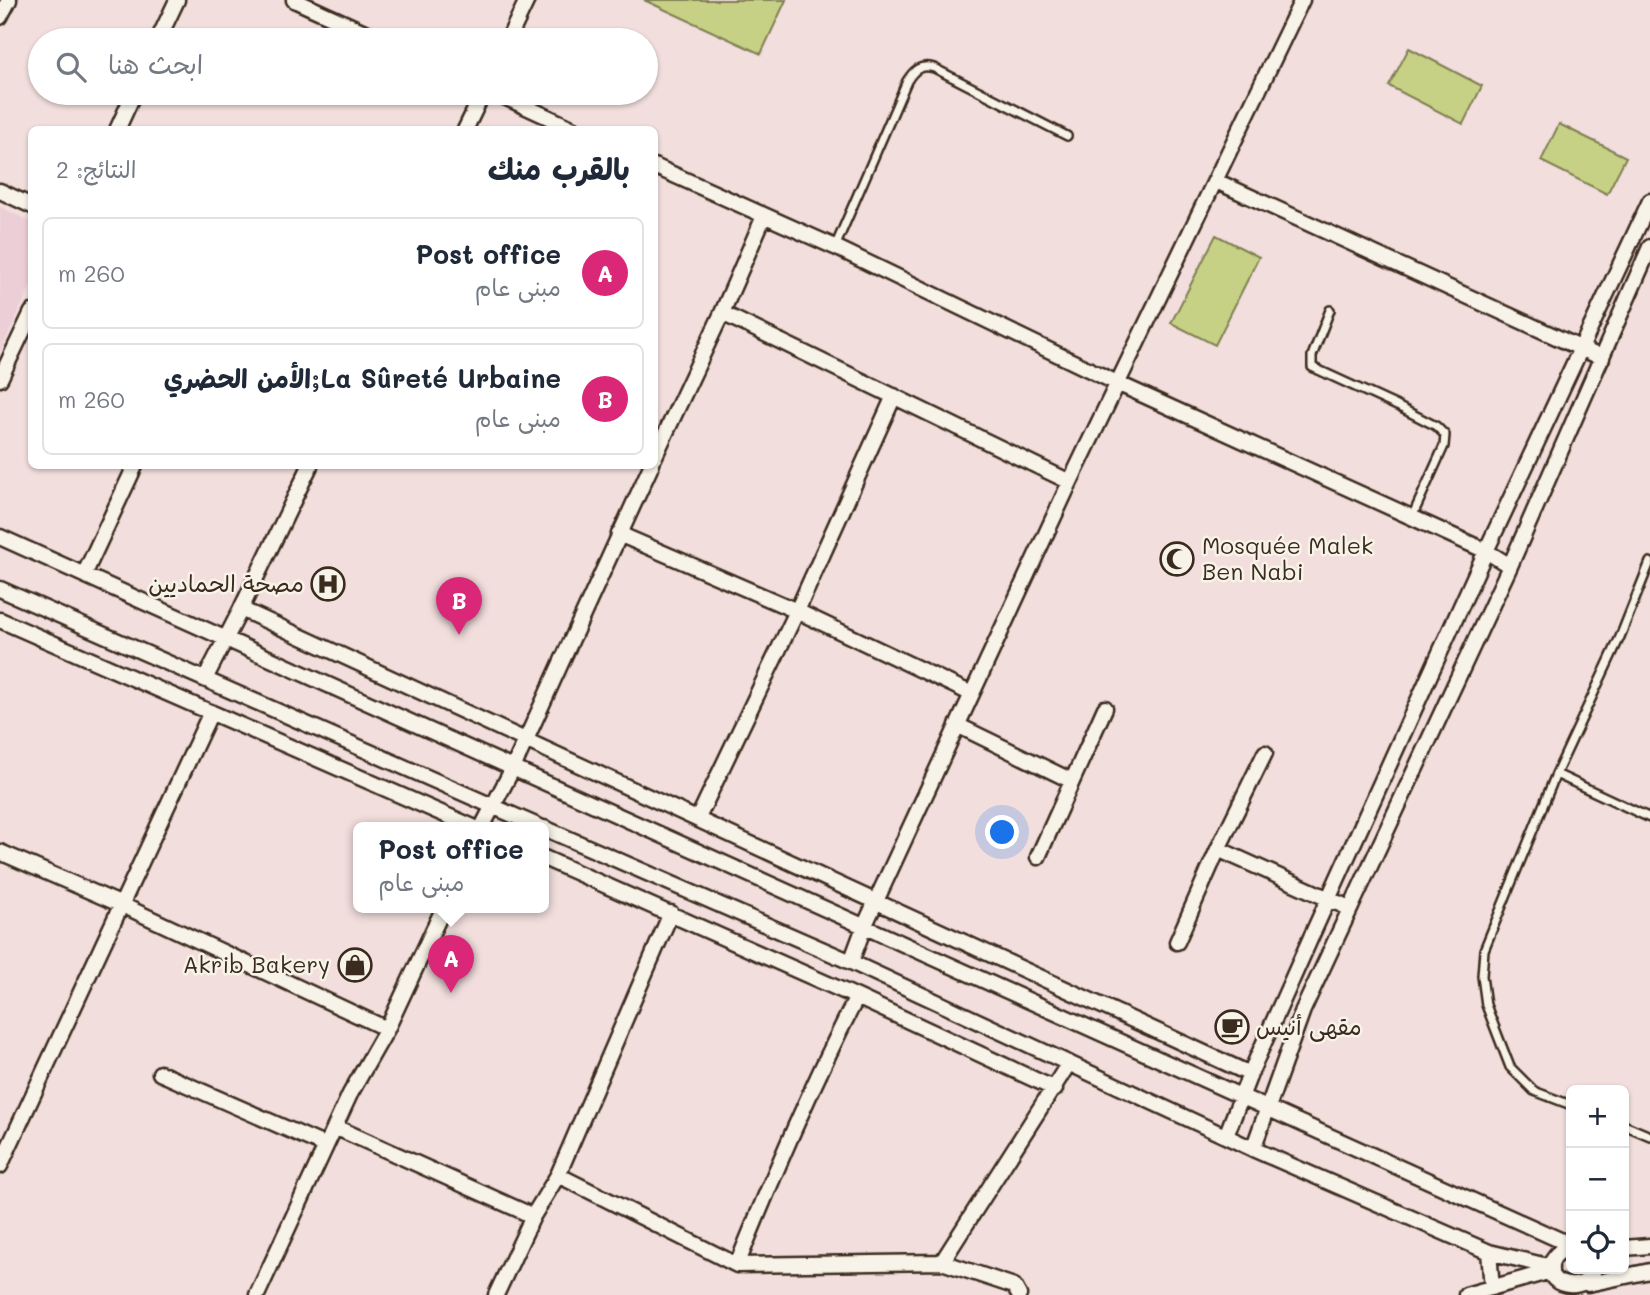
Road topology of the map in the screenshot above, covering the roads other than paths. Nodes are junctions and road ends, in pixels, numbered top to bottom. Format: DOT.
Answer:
graph roads {
  1 [pos="9,0"];
  2 [pos="177,0"];
  3 [pos="294,0"];
  4 [pos="527,0"];
  5 [pos="1302,0"];
  6 [pos="0,17"];
  7 [pos="164,28"];
  8 [pos="356,28"];
  9 [pos="514,28"];
  10 [pos="128,105"];
  11 [pos="477,105"];
  12 [pos="521,105"];
  13 [pos="119,126"];
  14 [pos="467,126"];
  15 [pos="567,126"];
  16 [pos="1067,136"];
  17 [pos="658,168"];
  18 [pos="1216,181"];
  19 [pos="0,191"];
  20 [pos="1650,201"];
  21 [pos="28,204"];
  22 [pos="764,216"];
  23 [pos="835,247"];
  24 [pos="1650,247"];
  25 [pos="1330,310"];
  26 [pos="722,313"];
  27 [pos="28,320"];
  28 [pos="1581,349"];
  29 [pos="1602,358"];
  30 [pos="0,379"];
  31 [pos="1119,384"];
  32 [pos="894,397"];
  33 [pos="658,449"];
  34 [pos="134,469"];
  35 [pos="309,469"];
  36 [pos="650,469"];
  37 [pos="1070,482"];
  38 [pos="1412,517"];
  39 [pos="619,534"];
  40 [pos="0,537"];
  41 [pos="1486,551"];
  42 [pos="1650,562"];
  43 [pos="1510,566"];
  44 [pos="85,575"];
  45 [pos="1641,584"];
  46 [pos="1650,588"];
  47 [pos="0,589"];
  48 [pos="241,609"];
  49 [pos="797,611"];
  50 [pos="0,621"];
  51 [pos="226,639"];
  52 [pos="1443,650"];
  53 [pos="1466,661"];
  54 [pos="205,678"];
  55 [pos="972,694"];
  56 [pos="1105,708"];
  57 [pos="211,712"];
  58 [pos="957,725"];
  59 [pos="526,739"];
  60 [pos="1265,752"];
  61 [pos="513,768"];
  62 [pos="1556,774"];
  63 [pos="1072,781"];
  64 [pos="491,806"];
  65 [pos="698,818"];
  66 [pos="1650,818"];
  67 [pos="462,822"];
  68 [pos="484,822"];
  69 [pos="528,822"];
  70 [pos="549,831"];
  71 [pos="1217,849"];
  72 [pos="0,852"];
  73 [pos="1038,857"];
  74 [pos="549,860"];
  75 [pos="1330,899"];
  76 [pos="877,901"];
  77 [pos="121,905"];
  78 [pos="1349,908"];
  79 [pos="441,913"];
  80 [pos="671,913"];
  81 [pos="864,927"];
  82 [pos="1177,942"];
  83 [pos="851,962"];
  84 [pos="857,997"];
  85 [pos="387,1029"];
  86 [pos="1069,1063"];
  87 [pos="160,1073"];
  88 [pos="1250,1074"];
  89 [pos="1055,1089"];
  90 [pos="1241,1096"];
  91 [pos="1566,1103"];
  92 [pos="1267,1108"];
  93 [pos="335,1127"];
  94 [pos="1629,1127"];
  95 [pos="1226,1136"];
  96 [pos="1650,1136"];
  97 [pos="326,1146"];
  98 [pos="1253,1149"];
  99 [pos="0,1166"];
  100 [pos="558,1175"];
  101 [pos="533,1216"];
  102 [pos="1566,1244"];
  103 [pos="1650,1246"];
  104 [pos="1566,1248"];
  105 [pos="1629,1248"];
  106 [pos="1489,1252"];
  107 [pos="942,1262"];
  108 [pos="737,1265"];
  109 [pos="1550,1269"];
  110 [pos="1650,1271"];
  111 [pos="1592,1274"];
  112 [pos="1588,1284"];
  113 [pos="1492,1288"];
  114 [pos="1568,1290"];
  115 [pos="257,1295"];
  116 [pos="496,1295"];
  117 [pos="1019,1295"];
  118 [pos="1466,1295"];
  119 [pos="1553,1295"];
  1 -- 6 [label="street"];
  2 -- 7 [label="street"];
  3 -- 8 [label="street"];
  4 -- 9 [label="street"];
  5 -- 18 [label="street"];
  10 -- 13 [label="street"];
  11 -- 14 [label="street"];
  12 -- 15 [label="street"];
  16 -- 23 [label="lane"];
  17 -- 22 [label="street"];
  18 -- 28 [label="street"];
  18 -- 31 [label="street"];
  19 -- 21 [label="street"];
  20 -- 28 [label="street"];
  22 -- 23 [label="street"];
  22 -- 26 [label="street"];
  23 -- 31 [label="street"];
  24 -- 29 [label="street"];
  25 -- 38 [label="lane"];
  26 -- 32 [label="street"];
  26 -- 33 [label="street"];
  27 -- 30 [label="street"];
  28 -- 29 [label="street"];
  28 -- 41 [label="street"];
  29 -- 43 [label="street"];
  31 -- 37 [label="street"];
  31 -- 38 [label="street"];
  32 -- 37 [label="street"];
  32 -- 49 [label="street"];
  34 -- 44 [label="street"];
  35 -- 48 [label="street"];
  36 -- 39 [label="street"];
  37 -- 55 [label="street"];
  38 -- 41 [label="street"];
  39 -- 49 [label="street"];
  39 -- 59 [label="street"];
  40 -- 44 [label="street"];
  41 -- 43 [label="street"];
  41 -- 52 [label="street"];
  42 -- 45 [label="lane"];
  43 -- 53 [label="street"];
  44 -- 51 [label="street"];
  45 -- 46 [label="lane"];
  45 -- 62 [label="lane"];
  47 -- 54 [label="street"];
  48 -- 51 [label="street"];
  48 -- 59 [label="street"];
  49 -- 55 [label="street"];
  49 -- 65 [label="street"];
  50 -- 57 [label="street"];
  51 -- 54 [label="street"];
  51 -- 61 [label="street"];
  52 -- 53 [label="street"];
  52 -- 75 [label="street"];
  53 -- 78 [label="street"];
  54 -- 64 [label="street"];
  55 -- 58 [label="street"];
  56 -- 63 [label="street"];
  57 -- 67 [label="street"];
  57 -- 77 [label="street"];
  58 -- 63 [label="street"];
  58 -- 76 [label="street"];
  59 -- 61 [label="street"];
  59 -- 65 [label="street"];
  60 -- 71 [label="street"];
  61 -- 64 [label="street"];
  61 -- 81 [label="street"];
  62 -- 66 [label="lane"];
  62 -- 91 [label="lane"];
  63 -- 73 [label="street"];
  64 -- 68 [label="street"];
  64 -- 69 [label="street"];
  65 -- 76 [label="street"];
  70 -- 83 [label="street"];
  71 -- 75 [label="street"];
  71 -- 82 [label="street"];
  72 -- 77 [label="street"];
  74 -- 80 [label="street"];
  75 -- 78 [label="street"];
  75 -- 88 [label="street"];
  76 -- 81 [label="street"];
  76 -- 88 [label="street"];
  77 -- 85 [label="street"];
  77 -- 99 [label="street"];
  78 -- 92 [label="street"];
  79 -- 85 [label="street"];
  80 -- 84 [label="street"];
  80 -- 100 [label="street"];
  81 -- 83 [label="street"];
  81 -- 90 [label="street"];
  83 -- 86 [label="street"];
  84 -- 89 [label="street"];
  84 -- 108 [label="street"];
  85 -- 93 [label="street"];
  86 -- 89 [label="street"];
  86 -- 95 [label="street"];
  87 -- 97 [label="street"];
  88 -- 90 [label="street"];
  89 -- 107 [label="street"];
  90 -- 92 [label="street"];
  90 -- 95 [label="street"];
  92 -- 98 [label="street"];
  92 -- 102 [label="street"];
  93 -- 97 [label="street"];
  93 -- 101 [label="street"];
  94 -- 96 [label="lane"];
  95 -- 98 [label="street"];
  97 -- 115 [label="street"];
  98 -- 106 [label="street"];
  100 -- 101 [label="street"];
  100 -- 108 [label="street"];
  101 -- 116 [label="street"];
  103 -- 105 [label="street"];
  104 -- 109 [label="street"];
  106 -- 109 [label="street"];
  106 -- 113 [label="street"];
  107 -- 108 [label="street"];
  107 -- 117 [label="street"];
  109 -- 113 [label="street"];
  109 -- 114 [label="street"];
  110 -- 112 [label="street"];
  111 -- 112 [label="street"];
  112 -- 114 [label="street"];
  113 -- 118 [label="street"];
  114 -- 119 [label="street"];
}
